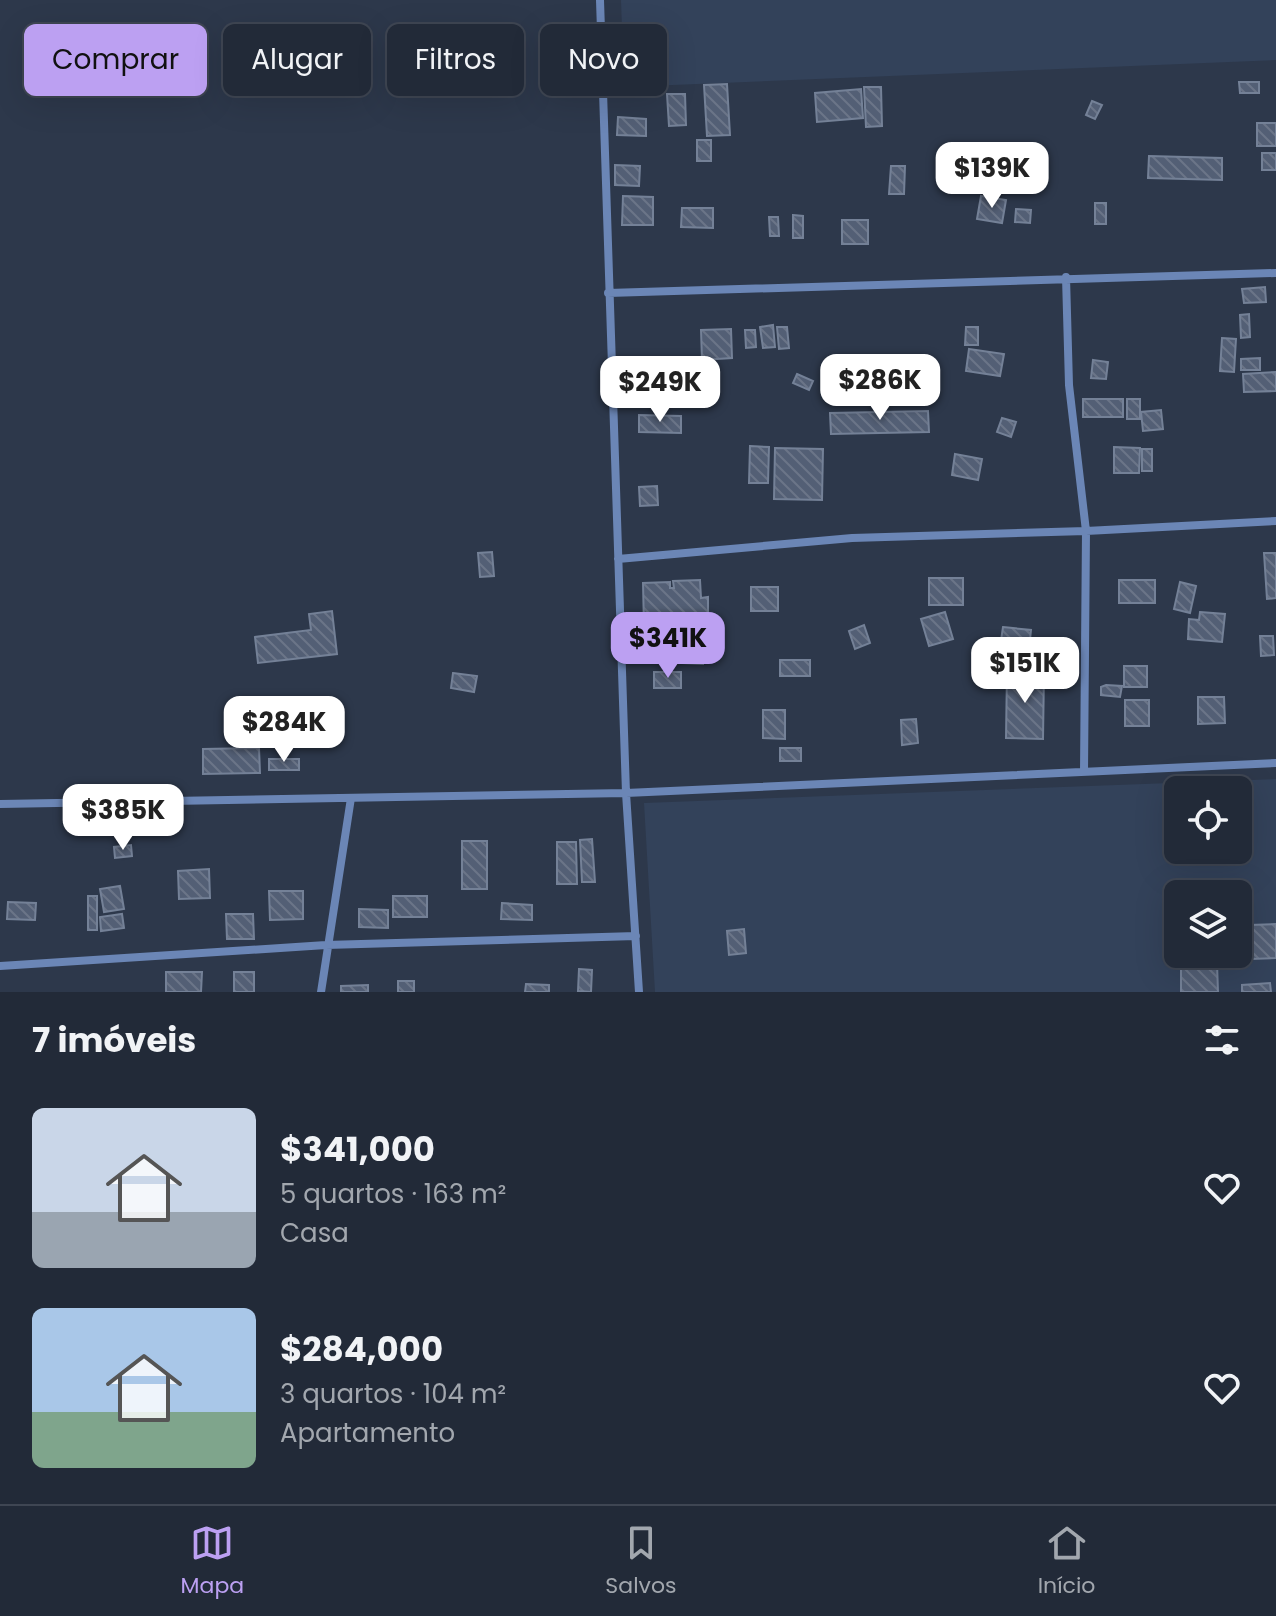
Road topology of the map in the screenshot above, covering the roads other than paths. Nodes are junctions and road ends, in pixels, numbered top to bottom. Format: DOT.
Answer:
graph roads {
  1 [pos="600,0"];
  2 [pos="1276,273"];
  3 [pos="1066,277"];
  4 [pos="608,293"];
  5 [pos="1276,521"];
  6 [pos="1086,531"];
  7 [pos="618,559"];
  8 [pos="1276,763"];
  9 [pos="1084,772"];
  10 [pos="626,793"];
  11 [pos="351,798"];
  12 [pos="0,804"];
  13 [pos="636,936"];
  14 [pos="326,945"];
  15 [pos="0,966"];
  16 [pos="321,992"];
  17 [pos="639,992"];
  1 -- 4 [label="street"];
  2 -- 3 [label="street"];
  3 -- 4 [label="street"];
  3 -- 6 [label="street"];
  4 -- 7 [label="street"];
  5 -- 6 [label="street"];
  6 -- 7 [label="street"];
  6 -- 9 [label="street"];
  7 -- 10 [label="street"];
  8 -- 9 [label="street"];
  9 -- 10 [label="street"];
  10 -- 11 [label="street"];
  10 -- 13 [label="street"];
  11 -- 12 [label="street"];
  11 -- 14 [label="street"];
  13 -- 14 [label="street"];
  13 -- 17 [label="street"];
  14 -- 15 [label="street"];
  14 -- 16 [label="street"];
}
